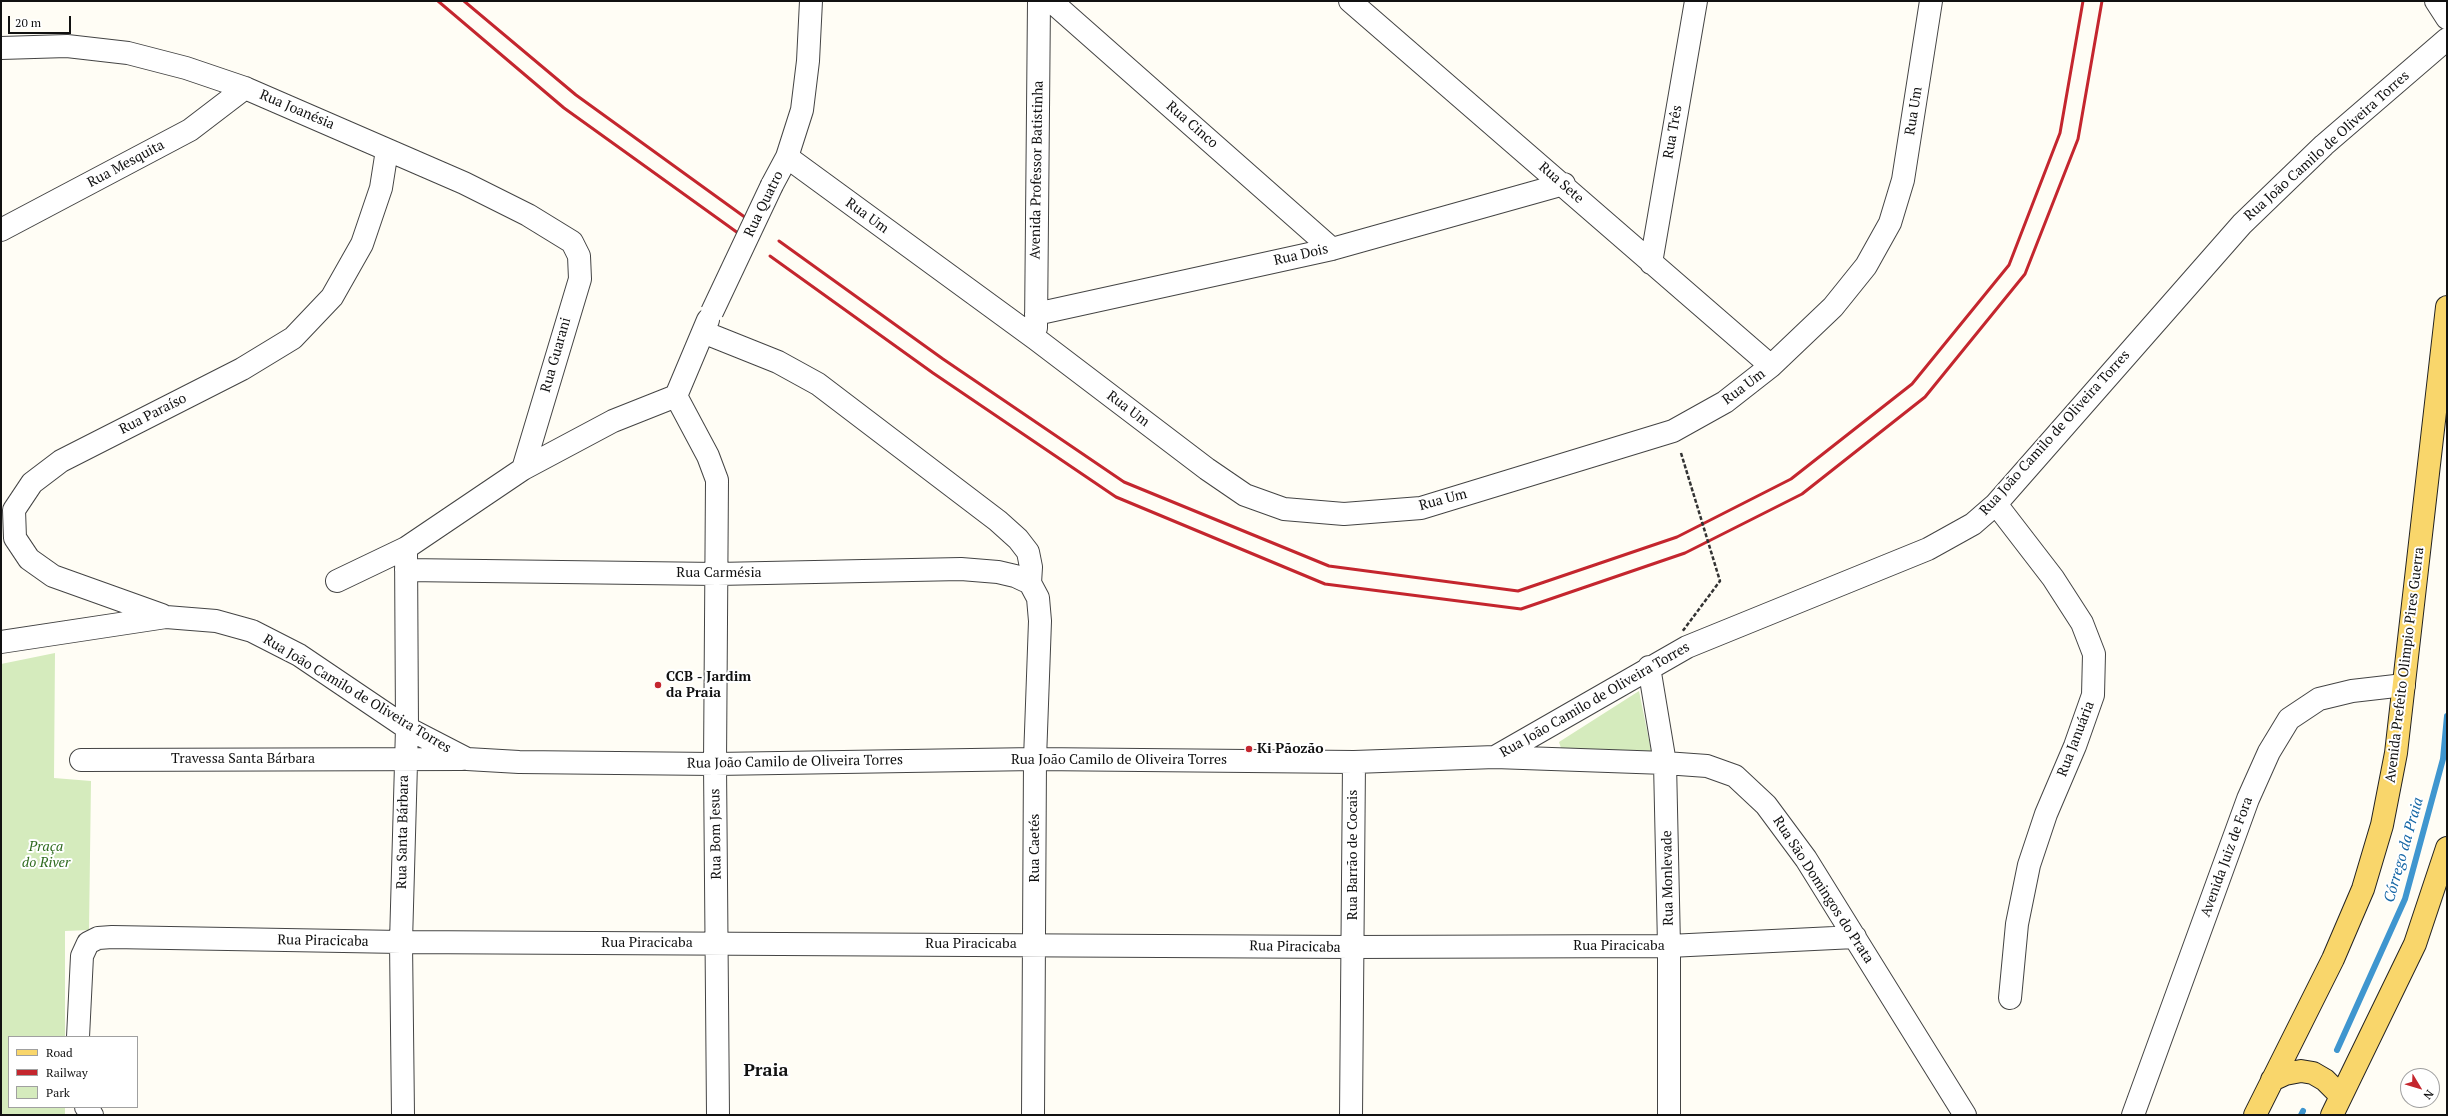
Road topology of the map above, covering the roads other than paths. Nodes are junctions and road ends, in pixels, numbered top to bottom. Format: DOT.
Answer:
graph roads {
  1 [pos="811,1"];
  2 [pos="1039,1"];
  3 [pos="1051,1"];
  4 [pos="1350,1"];
  5 [pos="1696,1"];
  6 [pos="1931,1"];
  7 [pos="2436,1"];
  8 [pos="2447,18"];
  9 [pos="2447,39"];
  10 [pos="1,48"];
  11 [pos="245,88"];
  12 [pos="387,150"];
  13 [pos="787,157"];
  14 [pos="1564,184"];
  15 [pos="1,230"];
  16 [pos="572,242"];
  17 [pos="1332,249"];
  18 [pos="1651,263"];
  19 [pos="2447,307"];
  20 [pos="1036,314"];
  21 [pos="703,332"];
  22 [pos="1036,339"];
  23 [pos="1771,366"];
  24 [pos="676,396"];
  25 [pos="523,469"];
  26 [pos="1996,504"];
  27 [pos="406,548"];
  28 [pos="406,570"];
  29 [pos="717,574"];
  30 [pos="337,581"];
  31 [pos="1030,583"];
  32 [pos="166,617"];
  33 [pos="1,642"];
  34 [pos="1649,667"];
  35 [pos="2404,685"];
  36 [pos="407,728"];
  37 [pos="1495,757"];
  38 [pos="405,759"];
  39 [pos="467,759"];
  40 [pos="81,760"];
  41 [pos="1035,760"];
  42 [pos="1354,762"];
  43 [pos="1665,763"];
  44 [pos="715,764"];
  45 [pos="2447,848"];
  46 [pos="1855,937"];
  47 [pos="401,942"];
  48 [pos="717,943"];
  49 [pos="1034,944"];
  50 [pos="1669,946"];
  51 [pos="1352,947"];
  52 [pos="2010,998"];
  53 [pos="78,1036"];
  54 [pos="2272,1080"];
  55 [pos="2337,1106"];
  56 [pos="403,1115"];
  57 [pos="718,1115"];
  58 [pos="1033,1115"];
  59 [pos="1352,1115"];
  60 [pos="1668,1115"];
  61 [pos="1965,1115"];
  62 [pos="2133,1115"];
  63 [pos="2255,1115"];
  1 -- 13 [label="street, Rua Quatro"];
  2 -- 20 [label="street, Avenida Professor Batistinha"];
  3 -- 17 [label="street, Rua Cinco"];
  4 -- 14 [label="street, Rua Sete"];
  5 -- 18 [label="street, Rua Três"];
  6 -- 23 [label="street, Rua Um"];
  7 -- 8 [label="street"];
  9 -- 26 [label="street, Rua João Camilo de Oliveira Torres"];
  10 -- 11 [label="street, Rua Joanésia"];
  11 -- 12 [label="street, Rua Joanésia"];
  11 -- 15 [label="street, Rua Mesquita"];
  12 -- 16 [label="street, Rua Joanésia"];
  12 -- 32 [label="street, Rua Paraíso"];
  13 -- 21 [label="street, Rua Quatro, bridge"];
  13 -- 22 [label="street, Rua Um"];
  14 -- 17 [label="street, Rua Dois"];
  14 -- 18 [label="street, Rua Sete"];
  16 -- 25 [label="street, Rua Guarani"];
  17 -- 20 [label="street, Rua Dois"];
  18 -- 23 [label="street, Rua Sete"];
  19 -- 35 [label="main road, Avenida Prefeito Olimpio Pires Guerra"];
  20 -- 22 [label="street, Avenida Professor Batistinha"];
  21 -- 24 [label="street, Rua Quatro"];
  21 -- 31 [label="street"];
  22 -- 23 [label="street, Rua Um"];
  24 -- 25 [label="street"];
  24 -- 29 [label="street, Rua Bom Jesus"];
  25 -- 27 [label="street"];
  26 -- 34 [label="street, Rua João Camilo de Oliveira Torres"];
  26 -- 52 [label="street, Rua Januária"];
  27 -- 28 [label="street, Rua Santa Bárbara"];
  27 -- 30 [label="street"];
  28 -- 29 [label="street, Rua Carmésia"];
  28 -- 36 [label="street, Rua Santa Bárbara"];
  29 -- 31 [label="street, Rua Carmésia"];
  29 -- 44 [label="street, Rua Bom Jesus"];
  31 -- 41 [label="street, Rua Caetés"];
  32 -- 33 [label="street, Rua João Camilo de Oliveira Torres"];
  32 -- 36 [label="street, Rua João Camilo de Oliveira Torres"];
  34 -- 37 [label="street, Rua João Camilo de Oliveira Torres"];
  34 -- 43 [label="street, Rua Monlevade"];
  35 -- 54 [label="main road, Avenida Prefeito Olimpio Pires Guerra"];
  35 -- 62 [label="street, Avenida Juiz de Fora"];
  36 -- 38 [label="street, Rua Santa Bárbara"];
  36 -- 39 [label="street, Rua João Camilo de Oliveira Torres"];
  37 -- 42 [label="street, Rua João Camilo de Oliveira Torres"];
  37 -- 43 [label="street, Rua São Domingos do Prata"];
  38 -- 39 [label="street, Travessa Santa Bárbara"];
  38 -- 40 [label="street, Travessa Santa Bárbara"];
  38 -- 47 [label="street, Rua Santa Bárbara"];
  39 -- 44 [label="street, Rua João Camilo de Oliveira Torres"];
  41 -- 42 [label="street, Rua João Camilo de Oliveira Torres"];
  41 -- 44 [label="street, Rua João Camilo de Oliveira Torres"];
  41 -- 49 [label="street, Rua Caetés"];
  42 -- 51 [label="street, Rua Barrão de Cocais"];
  43 -- 46 [label="street, Rua São Domingos do Prata"];
  43 -- 50 [label="street, Rua Monlevade"];
  44 -- 48 [label="street, Rua Bom Jesus"];
  45 -- 55 [label="main road"];
  46 -- 50 [label="street, Rua Piracicaba"];
  46 -- 61 [label="street, Rua São Domingos do Prata"];
  47 -- 48 [label="street, Rua Piracicaba"];
  47 -- 53 [label="street, Rua Piracicaba"];
  47 -- 56 [label="street, Rua Santa Bárbara"];
  48 -- 49 [label="street, Rua Piracicaba"];
  48 -- 57 [label="street, Rua Bom Jesus"];
  49 -- 51 [label="street, Rua Piracicaba"];
  49 -- 58 [label="street, Rua Caetés"];
  50 -- 51 [label="street, Rua Piracicaba"];
  50 -- 60 [label="street, Rua Monlevade"];
  51 -- 59 [label="street, Rua Barrão de Cocais"];
  54 -- 55 [label="main road"];
  54 -- 63 [label="main road, Avenida Prefeito Olimpio Pires Guerra"];
}
